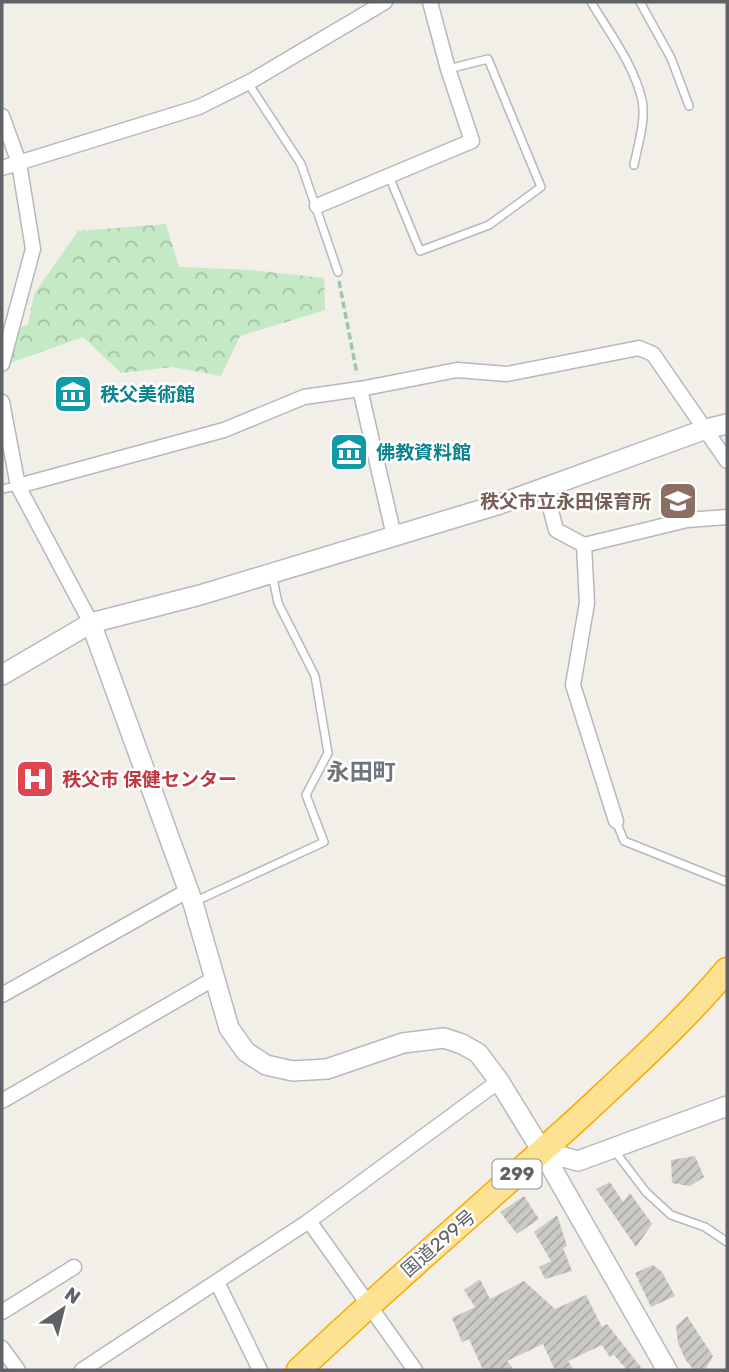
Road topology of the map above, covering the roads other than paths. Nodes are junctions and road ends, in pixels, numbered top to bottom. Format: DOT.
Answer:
graph roads {
  1 [pos="385,2"];
  2 [pos="430,2"];
  3 [pos="591,2"];
  4 [pos="640,2"];
  5 [pos="448,69"];
  6 [pos="248,83"];
  7 [pos="689,106"];
  8 [pos="2,116"];
  9 [pos="19,163"];
  10 [pos="634,165"];
  11 [pos="2,169"];
  12 [pos="388,176"];
  13 [pos="317,206"];
  14 [pos="338,272"];
  15 [pos="2,365"];
  16 [pos="360,389"];
  17 [pos="2,402"];
  18 [pos="727,424"];
  19 [pos="706,429"];
  20 [pos="727,461"];
  21 [pos="18,486"];
  22 [pos="545,488"];
  23 [pos="2,489"];
  24 [pos="727,517"];
  25 [pos="394,536"];
  26 [pos="584,545"];
  27 [pos="272,573"];
  28 [pos="91,623"];
  29 [pos="2,675"];
  30 [pos="616,821"];
  31 [pos="727,882"];
  32 [pos="191,897"];
  33 [pos="727,970"];
  34 [pos="215,978"];
  35 [pos="2,995"];
  36 [pos="499,1081"];
  37 [pos="2,1101"];
  38 [pos="727,1105"];
  39 [pos="614,1150"];
  40 [pos="542,1151"];
  41 [pos="309,1221"];
  42 [pos="727,1242"];
  43 [pos="74,1267"];
  44 [pos="216,1282"];
  45 [pos="368,1305"];
  46 [pos="2,1312"];
  47 [pos="2,1348"];
  48 [pos="18,1370"];
  49 [pos="82,1370"];
  50 [pos="260,1370"];
  51 [pos="299,1370"];
  52 [pos="415,1370"];
  53 [pos="667,1370"];
  1 -- 6 [label="street"];
  2 -- 5 [label="street"];
  3 -- 10 [label="lane"];
  4 -- 7 [label="lane"];
  5 -- 12 [label="street"];
  5 -- 12 [label="lane"];
  6 -- 9 [label="street"];
  6 -- 13 [label="lane"];
  8 -- 9 [label="street"];
  9 -- 11 [label="street"];
  9 -- 15 [label="street"];
  12 -- 13 [label="street"];
  13 -- 14 [label="lane"];
  16 -- 19 [label="street"];
  16 -- 21 [label="street"];
  16 -- 25 [label="street"];
  17 -- 21 [label="street"];
  18 -- 19 [label="street"];
  19 -- 20 [label="street"];
  19 -- 22 [label="street"];
  21 -- 23 [label="lane"];
  21 -- 28 [label="street"];
  22 -- 25 [label="street"];
  22 -- 26 [label="street"];
  24 -- 26 [label="street"];
  25 -- 27 [label="street"];
  26 -- 30 [label="street"];
  27 -- 28 [label="street"];
  27 -- 32 [label="lane"];
  28 -- 29 [label="street"];
  28 -- 32 [label="street"];
  30 -- 31 [label="lane"];
  32 -- 34 [label="street"];
  32 -- 35 [label="street"];
  33 -- 40 [label="highway, 国道299号 / 299"];
  34 -- 36 [label="street"];
  34 -- 37 [label="street"];
  36 -- 40 [label="street"];
  36 -- 41 [label="street"];
  38 -- 39 [label="street"];
  39 -- 40 [label="street"];
  39 -- 42 [label="lane"];
  40 -- 45 [label="highway, 国道299号 / 299"];
  40 -- 53 [label="street"];
  41 -- 44 [label="street"];
  41 -- 45 [label="street"];
  43 -- 46 [label="street"];
  44 -- 49 [label="street"];
  44 -- 50 [label="street"];
  45 -- 51 [label="highway, 国道299号 / 299"];
  45 -- 52 [label="street"];
  47 -- 48 [label="street"];
}
